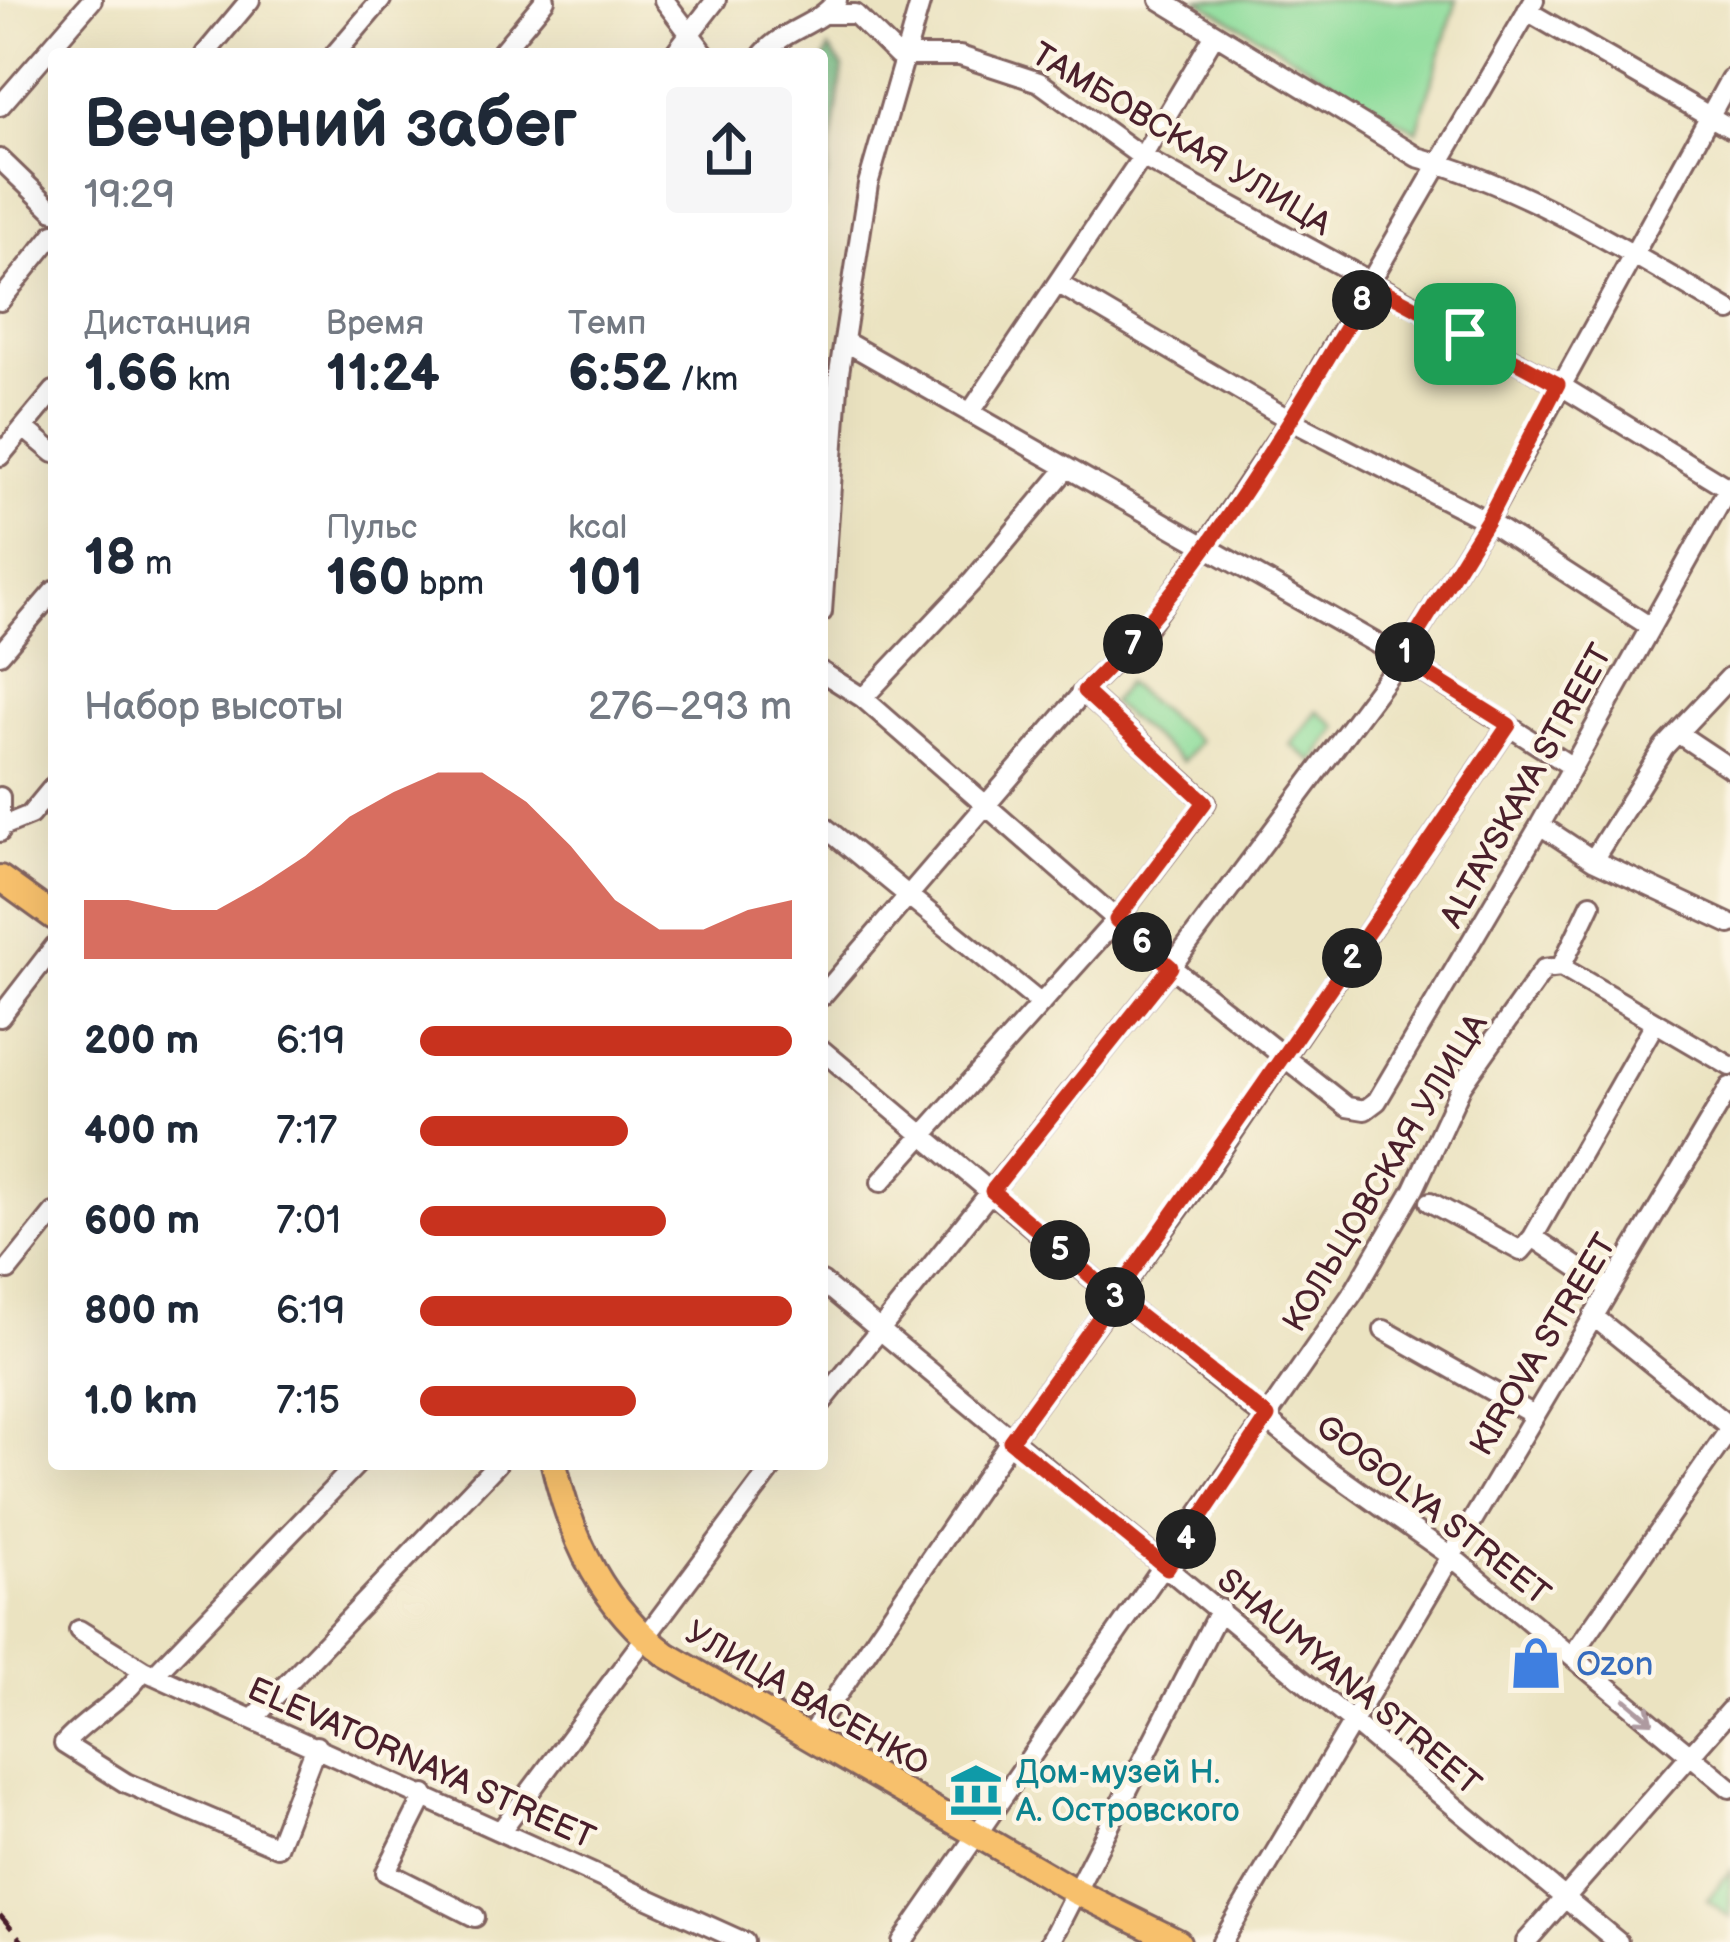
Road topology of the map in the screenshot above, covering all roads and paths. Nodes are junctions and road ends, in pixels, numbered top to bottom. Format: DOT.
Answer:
graph roads {
  1 [pos="92,0"];
  2 [pos="250,0"];
  3 [pos="381,0"];
  4 [pos="545,0"];
  5 [pos="664,0"];
  6 [pos="716,0"];
  7 [pos="921,0"];
  8 [pos="1160,0"];
  9 [pos="1531,5"];
  10 [pos="832,7"];
  11 [pos="692,33"];
  12 [pos="1215,34"];
  13 [pos="50,48"];
  14 [pos="210,48"];
  15 [pos="340,48"];
  16 [pos="505,48"];
  17 [pos="679,48"];
  18 [pos="701,48"];
  19 [pos="771,48"];
  20 [pos="48,51"];
  21 [pos="906,58"];
  22 [pos="1730,79"];
  23 [pos="0,106"];
  24 [pos="1708,115"];
  25 [pos="1730,128"];
  26 [pos="1142,157"];
  27 [pos="0,159"];
  28 [pos="1438,161"];
  29 [pos="48,205"];
  30 [pos="48,241"];
  31 [pos="1631,254"];
  32 [pos="1059,284"];
  33 [pos="1372,284"];
  34 [pos="0,301"];
  35 [pos="1730,311"];
  36 [pos="844,341"];
  37 [pos="1558,384"];
  38 [pos="48,398"];
  39 [pos="970,413"];
  40 [pos="1291,420"];
  41 [pos="24,428"];
  42 [pos="48,448"];
  43 [pos="0,456"];
  44 [pos="1067,468"];
  45 [pos="1729,487"];
  46 [pos="1487,521"];
  47 [pos="828,538"];
  48 [pos="1205,547"];
  49 [pos="48,598"];
  50 [pos="1648,626"];
  51 [pos="0,654"];
  52 [pos="1402,658"];
  53 [pos="828,676"];
  54 [pos="1730,676"];
  55 [pos="1084,691"];
  56 [pos="863,698"];
  57 [pos="1509,725"];
  58 [pos="1679,734"];
  59 [pos="1571,766"];
  60 [pos="1730,768"];
  61 [pos="48,793"];
  62 [pos="0,797"];
  63 [pos="988,807"];
  64 [pos="1540,824"];
  65 [pos="2,829"];
  66 [pos="828,830"];
  67 [pos="1593,860"];
  68 [pos="0,878"];
  69 [pos="909,895"];
  70 [pos="1589,909"];
  71 [pos="48,913"];
  72 [pos="1116,920"];
  73 [pos="1730,924"];
  74 [pos="48,955"];
  75 [pos="1171,967"];
  76 [pos="1561,968"];
  77 [pos="828,989"];
  78 [pos="1041,1004"];
  79 [pos="0,1017"];
  80 [pos="1654,1023"];
  81 [pos="828,1055"];
  82 [pos="1285,1057"];
  83 [pos="1730,1066"];
  84 [pos="1730,1087"];
  85 [pos="925,1132"];
  86 [pos="881,1182"];
  87 [pos="992,1191"];
  88 [pos="1430,1202"];
  89 [pos="48,1220"];
  90 [pos="1533,1238"];
  91 [pos="8,1270"];
  92 [pos="828,1287"];
  93 [pos="1610,1289"];
  94 [pos="1115,1297"];
  95 [pos="1594,1316"];
  96 [pos="877,1329"];
  97 [pos="1384,1330"];
  98 [pos="828,1394"];
  99 [pos="1534,1415"];
  100 [pos="1268,1417"];
  101 [pos="1730,1428"];
  102 [pos="1010,1441"];
  103 [pos="351,1470"];
  104 [pos="491,1470"];
  105 [pos="556,1470"];
  106 [pos="770,1470"];
  107 [pos="1452,1557"];
  108 [pos="1167,1568"];
  109 [pos="1220,1609"];
  110 [pos="79,1630"];
  111 [pos="644,1637"];
  112 [pos="1572,1656"];
  113 [pos="149,1672"];
  114 [pos="1730,1710"];
  115 [pos="254,1718"];
  116 [pos="1350,1724"];
  117 [pos="810,1735"];
  118 [pos="316,1746"];
  119 [pos="1691,1754"];
  120 [pos="1730,1788"];
  121 [pos="424,1795"];
  122 [pos="502,1828"];
  123 [pos="976,1831"];
  124 [pos="1076,1892"];
  125 [pos="1566,1899"];
  126 [pos="475,1917"];
  127 [pos="745,1942"];
  128 [pos="902,1942"];
  129 [pos="1050,1942"];
  130 [pos="1178,1942"];
  131 [pos="1222,1942"];
  132 [pos="1526,1942"];
  133 [pos="1618,1942"];
  1 -- 13 [label="street"];
  2 -- 14 [label="street"];
  3 -- 15 [label="street"];
  4 -- 16 [label="street"];
  5 -- 11 [label="street"];
  6 -- 11 [label="street"];
  7 -- 21 [label="street"];
  8 -- 12 [label="street"];
  9 -- 24 [label="street"];
  9 -- 28 [label="street"];
  10 -- 19 [label="street"];
  10 -- 21 [label="street"];
  11 -- 17 [label="street"];
  11 -- 18 [label="street"];
  12 -- 26 [label="street"];
  12 -- 28 [label="street"];
  20 -- 23 [label="street"];
  21 -- 26 [label="street, ТАМБОВСКАЯ УЛИЦА"];
  21 -- 36 [label="street"];
  22 -- 24 [label="street"];
  24 -- 25 [label="street"];
  24 -- 31 [label="street"];
  26 -- 32 [label="street"];
  26 -- 33 [label="street, ТАМБОВСКАЯ УЛИЦА"];
  27 -- 29 [label="street"];
  28 -- 31 [label="street"];
  28 -- 33 [label="street"];
  30 -- 34 [label="street"];
  31 -- 35 [label="street"];
  31 -- 37 [label="street"];
  32 -- 39 [label="street"];
  32 -- 40 [label="street"];
  33 -- 37 [label="street, ТАМБОВСКАЯ УЛИЦА"];
  33 -- 40 [label="street"];
  36 -- 39 [label="street"];
  36 -- 47 [label="street"];
  37 -- 45 [label="street, ТАМБОВСКАЯ УЛИЦА"];
  37 -- 46 [label="street"];
  38 -- 41 [label="street"];
  39 -- 44 [label="street"];
  40 -- 46 [label="street"];
  40 -- 48 [label="street"];
  41 -- 42 [label="street"];
  41 -- 43 [label="street"];
  44 -- 48 [label="street"];
  44 -- 56 [label="street"];
  45 -- 50 [label="street, ALTAYSKAYA STREET"];
  46 -- 50 [label="street"];
  46 -- 52 [label="street"];
  48 -- 52 [label="street"];
  48 -- 55 [label="street"];
  49 -- 51 [label="street"];
  50 -- 59 [label="street, ALTAYSKAYA STREET"];
  52 -- 57 [label="street"];
  52 -- 75 [label="street"];
  53 -- 56 [label="street"];
  54 -- 58 [label="street"];
  55 -- 63 [label="street"];
  55 -- 72 [label="street"];
  56 -- 63 [label="street"];
  57 -- 59 [label="street"];
  57 -- 82 [label="street"];
  58 -- 60 [label="street"];
  58 -- 67 [label="street"];
  59 -- 64 [label="street, ALTAYSKAYA STREET"];
  61 -- 65 [label="street"];
  62 -- 65 [label="street"];
  63 -- 69 [label="street"];
  63 -- 72 [label="street"];
  64 -- 67 [label="street"];
  64 -- 82 [label="street, ALTAYSKAYA STREET"];
  66 -- 69 [label="street"];
  67 -- 73 [label="street"];
  68 -- 71 [label="main road"];
  69 -- 77 [label="street"];
  69 -- 78 [label="street"];
  70 -- 76 [label="street, КОЛЬЦОВСКАЯ УЛИЦА"];
  72 -- 75 [label="street"];
  72 -- 78 [label="street"];
  74 -- 79 [label="street"];
  75 -- 82 [label="street"];
  75 -- 87 [label="street"];
  76 -- 80 [label="street"];
  76 -- 100 [label="street, КОЛЬЦОВСКАЯ УЛИЦА"];
  78 -- 85 [label="street"];
  80 -- 83 [label="street"];
  80 -- 90 [label="street"];
  81 -- 85 [label="street, GOGOLYA STREET"];
  82 -- 94 [label="street"];
  84 -- 93 [label="street, KIROVA STREET"];
  85 -- 86 [label="street"];
  85 -- 87 [label="street, GOGOLYA STREET"];
  87 -- 94 [label="street, GOGOLYA STREET"];
  87 -- 96 [label="street"];
  88 -- 90 [label="street"];
  89 -- 91 [label="street"];
  90 -- 93 [label="street"];
  92 -- 96 [label="street, SHAUMYANA STREET"];
  93 -- 95 [label="street, KIROVA STREET"];
  94 -- 100 [label="street, GOGOLYA STREET"];
  94 -- 102 [label="street"];
  95 -- 99 [label="street, KIROVA STREET"];
  95 -- 101 [label="street"];
  96 -- 98 [label="street"];
  96 -- 102 [label="street, SHAUMYANA STREET"];
  97 -- 99 [label="street"];
  99 -- 107 [label="street, KIROVA STREET"];
  100 -- 107 [label="street, GOGOLYA STREET"];
  100 -- 108 [label="street, КОЛЬЦОВСКАЯ УЛИЦА"];
  101 -- 112 [label="street"];
  102 -- 108 [label="street, SHAUMYANA STREET"];
  102 -- 117 [label="street"];
  103 -- 113 [label="street"];
  104 -- 115 [label="street"];
  105 -- 111 [label="main road, УЛИЦА ВАСЕНКО"];
  106 -- 111 [label="street"];
  107 -- 112 [label="street, GOGOLYA STREET"];
  107 -- 116 [label="street, KIROVA STREET"];
  108 -- 109 [label="street, SHAUMYANA STREET"];
  108 -- 123 [label="street, КОЛЬЦОВСКАЯ УЛИЦА"];
  109 -- 116 [label="street, SHAUMYANA STREET"];
  109 -- 124 [label="street"];
  110 -- 113 [label="street, ELEVATORNAYA STREET"];
  111 -- 117 [label="main road, УЛИЦА ВАСЕНКО"];
  111 -- 122 [label="street"];
  112 -- 119 [label="street, GOGOLYA STREET, one-way"];
  113 -- 115 [label="street, ELEVATORNAYA STREET"];
  113 -- 118 [label="street"];
  114 -- 119 [label="street"];
  115 -- 118 [label="street, ELEVATORNAYA STREET"];
  116 -- 125 [label="street, SHAUMYANA STREET"];
  116 -- 131 [label="street, KIROVA STREET"];
  117 -- 123 [label="main road, УЛИЦА ВАСЕНКО"];
  118 -- 121 [label="street, ELEVATORNAYA STREET"];
  119 -- 120 [label="street, GOGOLYA STREET"];
  119 -- 125 [label="street"];
  121 -- 122 [label="street, ELEVATORNAYA STREET"];
  121 -- 126 [label="street"];
  122 -- 127 [label="street, ELEVATORNAYA STREET"];
  123 -- 124 [label="main road, УЛИЦА ВАСЕНКО"];
  123 -- 128 [label="street, КОЛЬЦОВСКАЯ УЛИЦА"];
  124 -- 129 [label="street"];
  124 -- 130 [label="main road, УЛИЦА ВАСЕНКО"];
  125 -- 132 [label="street"];
  125 -- 133 [label="street, SHAUMYANA STREET"];
}
